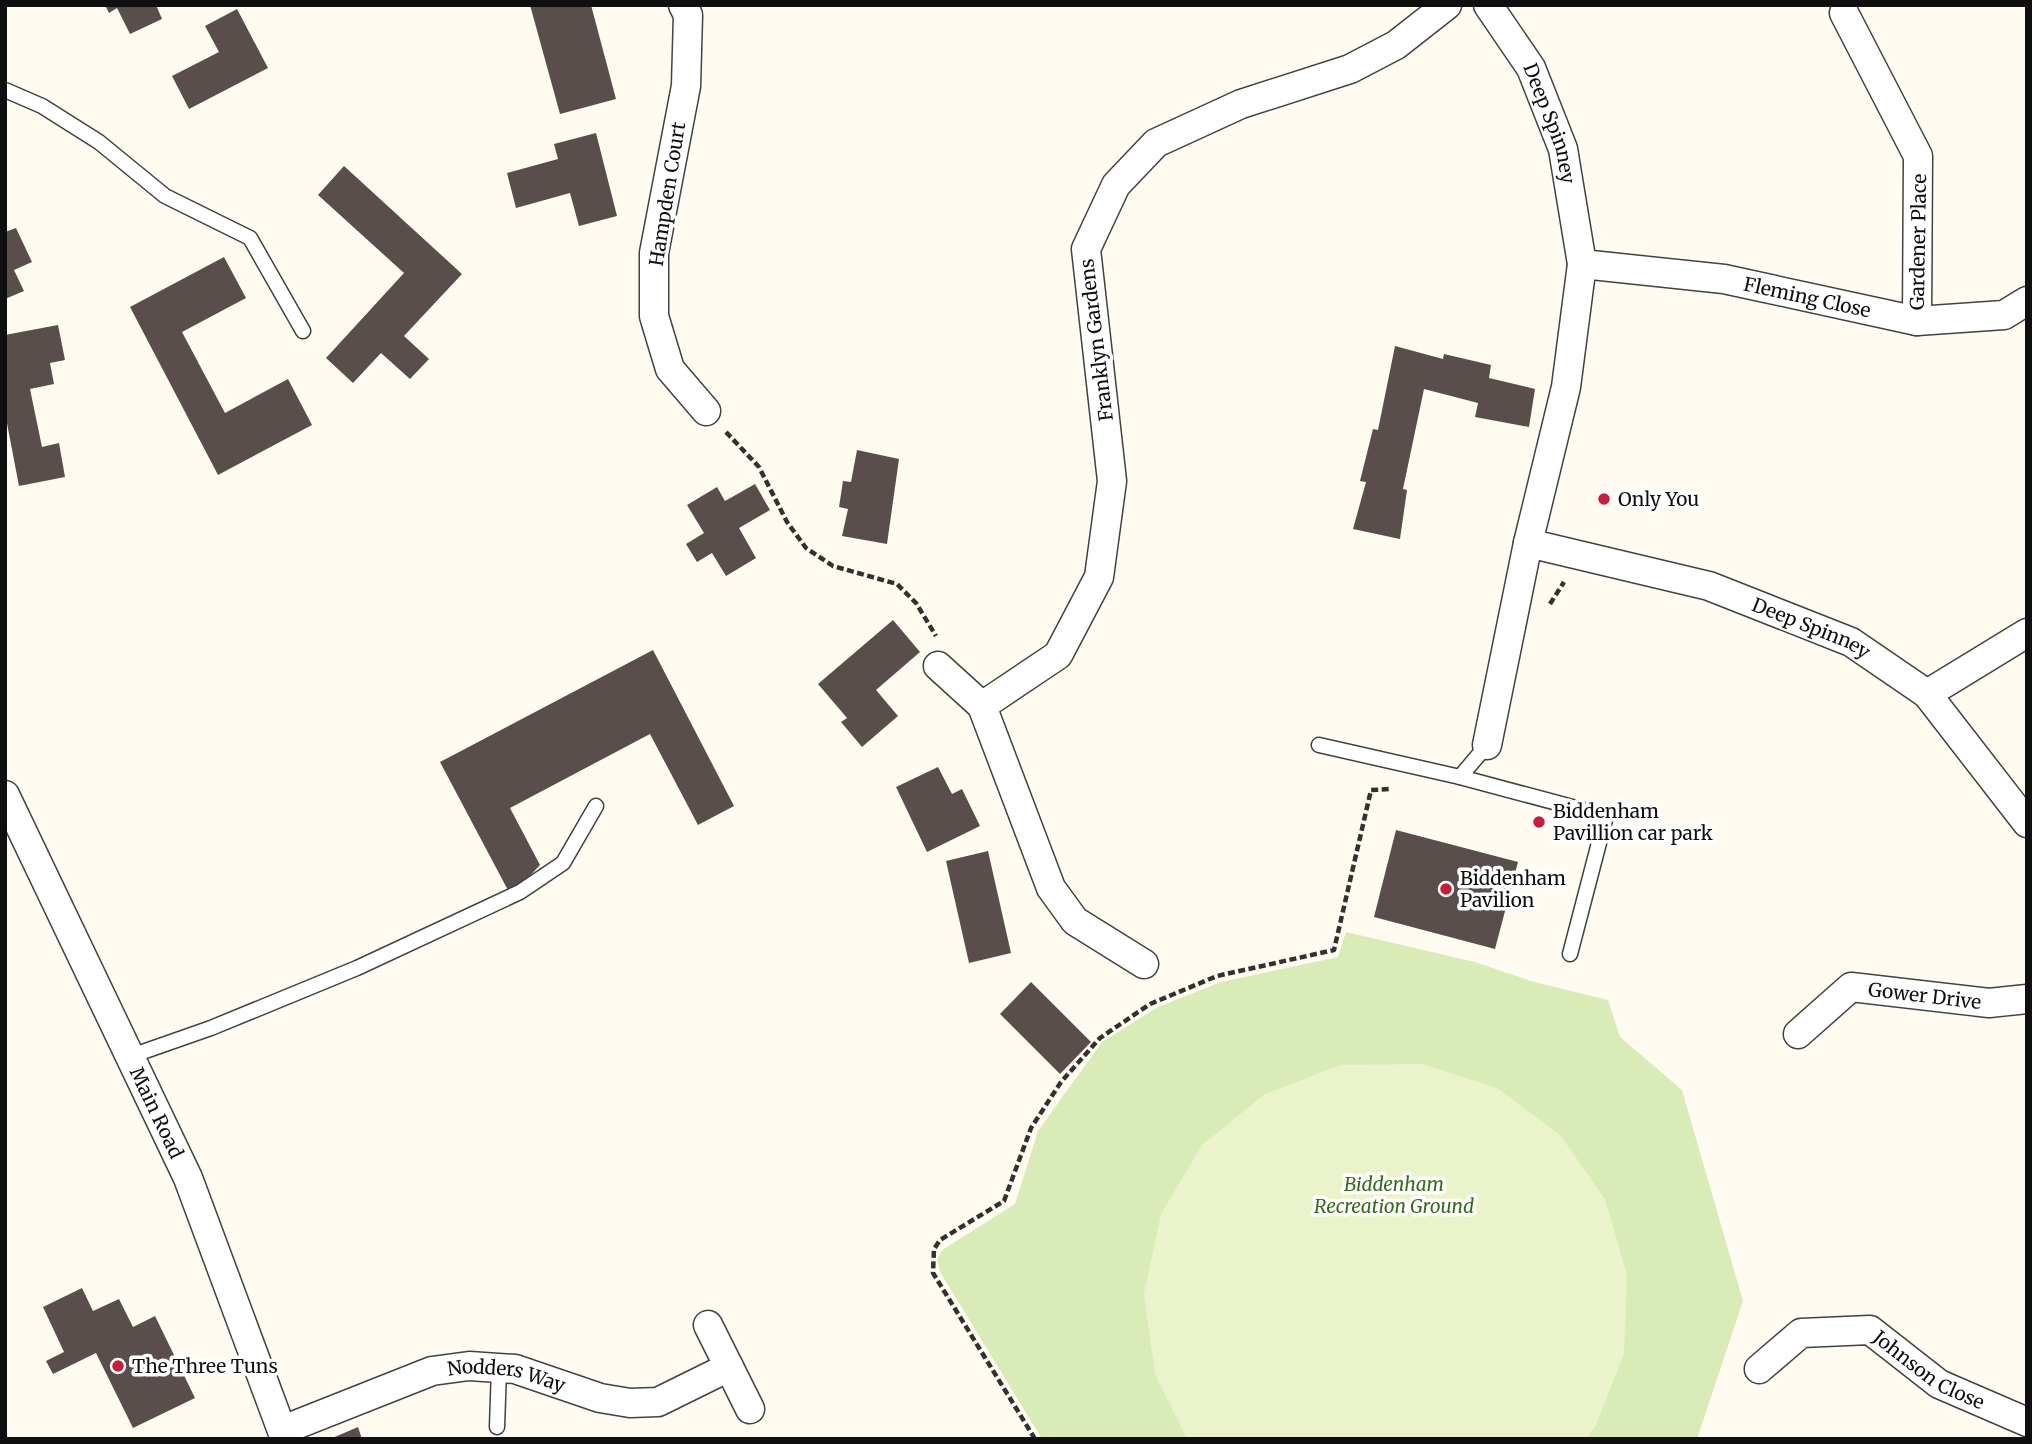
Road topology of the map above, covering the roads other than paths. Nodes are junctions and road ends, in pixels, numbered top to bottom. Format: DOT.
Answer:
graph roads {
  1 [pos="684,5"];
  2 [pos="1447,5"];
  3 [pos="1488,5"];
  4 [pos="1844,13"];
  5 [pos="5,90"];
  6 [pos="1583,264"];
  7 [pos="2027,301"];
  8 [pos="1917,321"];
  9 [pos="303,331"];
  10 [pos="706,411"];
  11 [pos="1528,543"];
  12 [pos="2027,633"];
  13 [pos="938,666"];
  14 [pos="1927,694"];
  15 [pos="982,706"];
  16 [pos="1319,745"];
  17 [pos="1487,745"];
  18 [pos="1461,777"];
  19 [pos="596,806"];
  20 [pos="8,807"];
  21 [pos="2027,823"];
  22 [pos="1570,954"];
  23 [pos="1143,964"];
  24 [pos="2027,999"];
  25 [pos="1798,1034"];
  26 [pos="131,1056"];
  27 [pos="708,1325"];
  28 [pos="729,1367"];
  29 [pos="499,1368"];
  30 [pos="1759,1369"];
  31 [pos="750,1409"];
  32 [pos="2027,1422"];
  33 [pos="497,1427"];
  34 [pos="284,1435"];
  1 -- 10 [label="street, Hampden Court"];
  2 -- 15 [label="street, Franklyn Gardens"];
  3 -- 6 [label="street, Deep Spinney"];
  4 -- 8 [label="street, Gardener Place"];
  5 -- 9 [label="lane"];
  6 -- 8 [label="street, Fleming Close"];
  6 -- 11 [label="street, Deep Spinney"];
  7 -- 8 [label="street, Fleming Close"];
  11 -- 14 [label="street, Deep Spinney"];
  11 -- 17 [label="street, Deep Spinney"];
  12 -- 14 [label="street"];
  13 -- 15 [label="street"];
  14 -- 21 [label="street, Deep Spinney"];
  15 -- 23 [label="street"];
  16 -- 18 [label="lane"];
  17 -- 18 [label="lane"];
  18 -- 22 [label="lane"];
  19 -- 26 [label="lane"];
  20 -- 26 [label="street, Main Road"];
  24 -- 25 [label="street, Gower Drive"];
  26 -- 34 [label="street, Main Road"];
  27 -- 28 [label="street"];
  28 -- 29 [label="street, Nodders Way"];
  28 -- 31 [label="street"];
  29 -- 33 [label="lane"];
  29 -- 34 [label="street, Nodders Way"];
  30 -- 32 [label="street, Johnson Close"];
}
